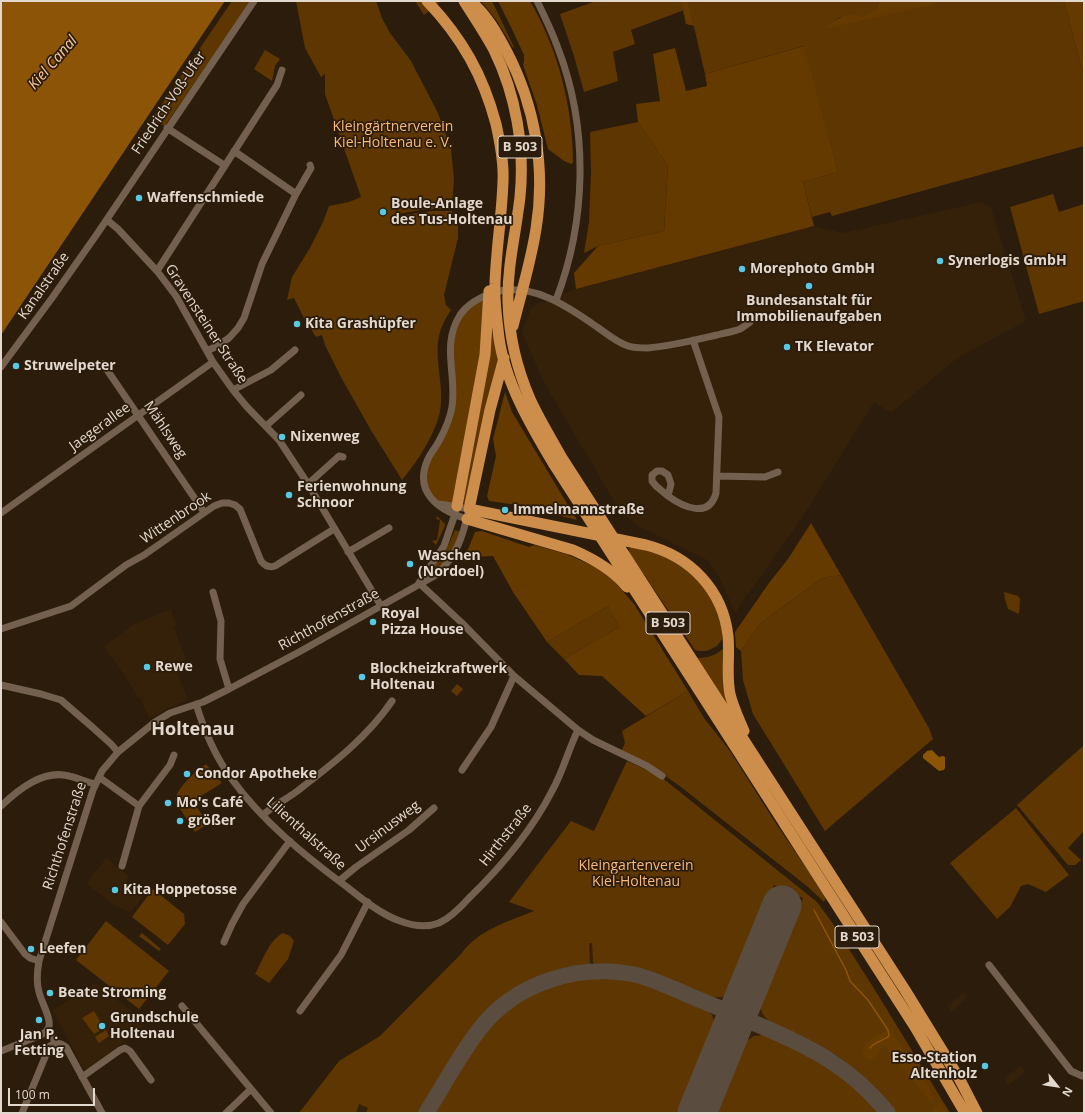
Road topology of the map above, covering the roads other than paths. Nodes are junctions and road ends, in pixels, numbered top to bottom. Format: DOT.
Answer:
graph roads {
  1 [pos="254,1"];
  2 [pos="427,1"];
  3 [pos="464,1"];
  4 [pos="470,1"];
  5 [pos="537,1"];
  6 [pos="282,70"];
  7 [pos="168,128"];
  8 [pos="234,151"];
  9 [pos="224,165"];
  10 [pos="310,165"];
  11 [pos="296,194"];
  12 [pos="107,220"];
  13 [pos="157,271"];
  14 [pos="556,300"];
  15 [pos="492,305"];
  16 [pos="750,322"];
  17 [pos="692,340"];
  18 [pos="295,350"];
  19 [pos="207,351"];
  20 [pos="213,362"];
  21 [pos="103,364"];
  22 [pos="1,367"];
  23 [pos="233,390"];
  24 [pos="301,395"];
  25 [pos="139,415"];
  26 [pos="266,426"];
  27 [pos="343,456"];
  28 [pos="778,472"];
  29 [pos="717,476"];
  30 [pos="308,484"];
  31 [pos="668,496"];
  32 [pos="456,511"];
  33 [pos="204,512"];
  34 [pos="1,514"];
  35 [pos="468,514"];
  36 [pos="389,528"];
  37 [pos="334,529"];
  38 [pos="348,552"];
  39 [pos="419,583"];
  40 [pos="213,592"];
  41 [pos="381,606"];
  42 [pos="650,615"];
  43 [pos="1,629"];
  44 [pos="514,676"];
  45 [pos="1,685"];
  46 [pos="229,689"];
  47 [pos="392,701"];
  48 [pos="196,704"];
  49 [pos="578,730"];
  50 [pos="118,752"];
  51 [pos="174,755"];
  52 [pos="757,759"];
  53 [pos="462,770"];
  54 [pos="662,776"];
  55 [pos="99,777"];
  56 [pos="95,784"];
  57 [pos="1,806"];
  58 [pos="139,806"];
  59 [pos="434,808"];
  60 [pos="263,815"];
  61 [pos="290,841"];
  62 [pos="122,866"];
  63 [pos="339,881"];
  64 [pos="368,902"];
  65 [pos="1,922"];
  66 [pos="422,926"];
  67 [pos="224,942"];
  68 [pos="39,961"];
  69 [pos="989,965"];
  70 [pos="182,1006"];
  71 [pos="300,1011"];
  72 [pos="48,1030"];
  73 [pos="56,1043"];
  74 [pos="1,1051"];
  75 [pos="1084,1075"];
  76 [pos="82,1077"];
  77 [pos="151,1080"];
  78 [pos="251,1088"];
  79 [pos="22,1113"];
  80 [pos="102,1113"];
  81 [pos="226,1113"];
  82 [pos="271,1113"];
  83 [pos="965,1113"];
  84 [pos="977,1113"];
  1 -- 7 [label="street, Friedrich-Voß-Ufer"];
  2 -- 15 [label="highway, B 503"];
  3 -- 52 [label="highway, B 503"];
  4 -- 35 [label="highway, B 503"];
  5 -- 14 [label="street"];
  6 -- 8 [label="street"];
  7 -- 9 [label="street"];
  7 -- 12 [label="street, Friedrich-Voß-Ufer"];
  8 -- 9 [label="street"];
  8 -- 11 [label="street"];
  9 -- 13 [label="street"];
  10 -- 11 [label="street"];
  11 -- 19 [label="street"];
  12 -- 13 [label="street, Gravensteiner Straße"];
  12 -- 22 [label="street, Kanalstraße"];
  13 -- 19 [label="street, Gravensteiner Straße"];
  14 -- 17 [label="street"];
  14 -- 32 [label="street"];
  15 -- 32 [label="highway"];
  15 -- 42 [label="highway, B 503"];
  16 -- 17 [label="street"];
  17 -- 29 [label="street"];
  18 -- 23 [label="street"];
  19 -- 20 [label="street, Gravensteiner Straße"];
  20 -- 23 [label="street, Gravensteiner Straße"];
  20 -- 25 [label="street, Jaegerallee"];
  21 -- 25 [label="street, Mählsweg"];
  23 -- 26 [label="street, Gravensteiner Straße"];
  24 -- 26 [label="street"];
  25 -- 33 [label="street, Mählsweg"];
  25 -- 34 [label="street, Jaegerallee"];
  26 -- 30 [label="street, Gravensteiner Straße"];
  27 -- 30 [label="street"];
  28 -- 29 [label="street"];
  29 -- 31 [label="street"];
  30 -- 37 [label="street, Gravensteiner Straße"];
  32 -- 35 [label="street"];
  32 -- 39 [label="street"];
  33 -- 37 [label="street, Wittenbrook"];
  33 -- 43 [label="street, Wittenbrook"];
  35 -- 39 [label="street, Richthofenstraße"];
  35 -- 42 [label="highway"];
  35 -- 52 [label="highway"];
  36 -- 38 [label="street"];
  37 -- 38 [label="street, Gravensteiner Straße"];
  38 -- 41 [label="street, Gravensteiner Straße"];
  39 -- 41 [label="street, Richthofenstraße"];
  39 -- 44 [label="street"];
  40 -- 46 [label="street"];
  41 -- 46 [label="street, Richthofenstraße"];
  42 -- 83 [label="highway, B 503"];
  44 -- 49 [label="street"];
  44 -- 53 [label="street"];
  45 -- 50 [label="street"];
  46 -- 48 [label="street, Richthofenstraße"];
  47 -- 60 [label="street"];
  48 -- 50 [label="street, Richthofenstraße"];
  48 -- 60 [label="street, Lilienthalstraße"];
  49 -- 54 [label="street"];
  49 -- 66 [label="street, Hirthstraße"];
  50 -- 55 [label="street, Richthofenstraße"];
  51 -- 58 [label="street"];
  52 -- 84 [label="highway, B 503"];
  55 -- 56 [label="street, Richthofenstraße"];
  55 -- 58 [label="street"];
  56 -- 57 [label="street"];
  56 -- 68 [label="street, Richthofenstraße"];
  58 -- 62 [label="street"];
  59 -- 63 [label="street, Ursinusweg"];
  60 -- 61 [label="street, Lilienthalstraße"];
  61 -- 63 [label="street, Lilienthalstraße"];
  61 -- 67 [label="street"];
  63 -- 64 [label="street, Lilienthalstraße"];
  64 -- 66 [label="street, Lilienthalstraße"];
  64 -- 71 [label="street"];
  65 -- 68 [label="street"];
  68 -- 72 [label="street, Richthofenstraße"];
  69 -- 75 [label="street"];
  70 -- 78 [label="street"];
  72 -- 73 [label="street, Richthofenstraße"];
  72 -- 74 [label="street"];
  73 -- 76 [label="street, Richthofenstraße"];
  73 -- 79 [label="street"];
  76 -- 77 [label="street"];
  76 -- 80 [label="street, Richthofenstraße"];
  78 -- 81 [label="street"];
  78 -- 82 [label="street"];
}
